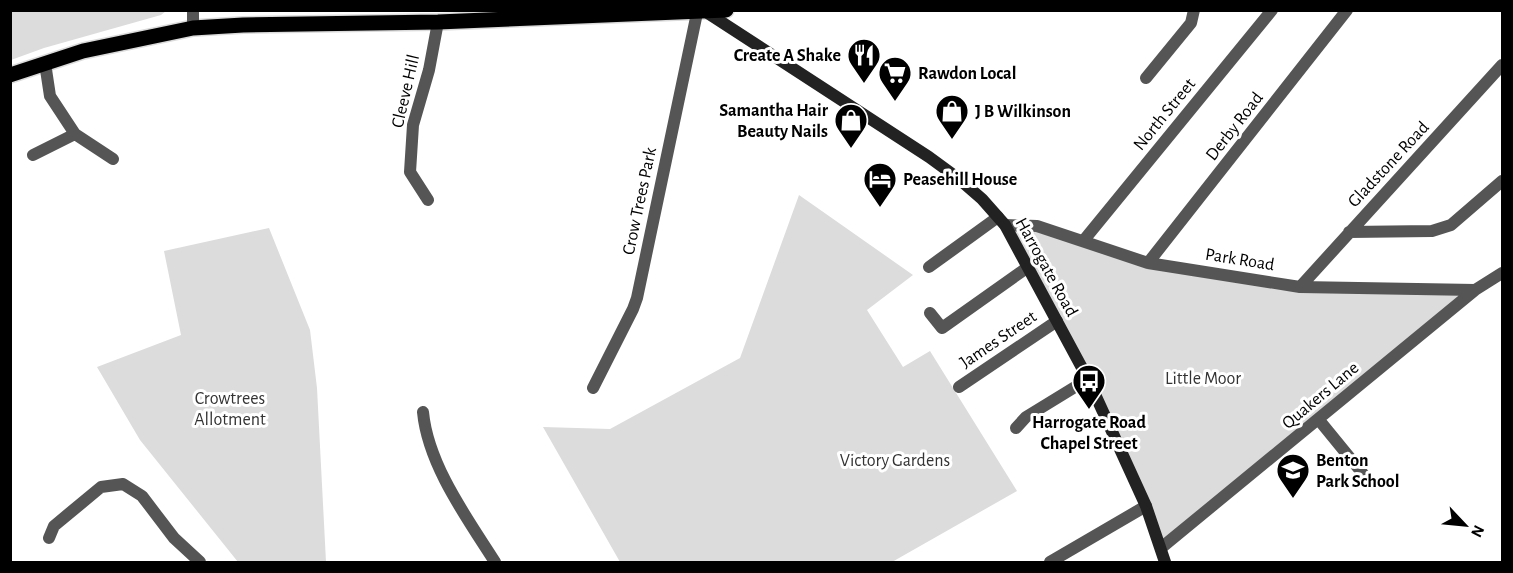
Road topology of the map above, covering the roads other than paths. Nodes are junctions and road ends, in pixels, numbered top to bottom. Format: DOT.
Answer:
graph roads {
  1 [pos="193,10"];
  2 [pos="726,10"];
  3 [pos="1194,10"];
  4 [pos="1272,10"];
  5 [pos="1347,10"];
  6 [pos="702,12"];
  7 [pos="640,13"];
  8 [pos="438,22"];
  9 [pos="193,28"];
  10 [pos="45,63"];
  11 [pos="1503,65"];
  12 [pos="10,75"];
  13 [pos="1146,78"];
  14 [pos="75,134"];
  15 [pos="33,155"];
  16 [pos="113,159"];
  17 [pos="1503,181"];
  18 [pos="428,201"];
  19 [pos="1001,221"];
  20 [pos="1349,232"];
  21 [pos="1083,240"];
  22 [pos="1148,263"];
  23 [pos="929,267"];
  24 [pos="1028,267"];
  25 [pos="1503,273"];
  26 [pos="1300,287"];
  27 [pos="1475,290"];
  28 [pos="930,313"];
  29 [pos="1057,321"];
  30 [pos="1089,379"];
  31 [pos="959,387"];
  32 [pos="593,388"];
  33 [pos="423,412"];
  34 [pos="1319,420"];
  35 [pos="1016,428"];
  36 [pos="1368,480"];
  37 [pos="1146,506"];
  38 [pos="50,538"];
  39 [pos="1161,548"];
  40 [pos="200,562"];
  41 [pos="495,562"];
  42 [pos="1050,562"];
  43 [pos="1165,562"];
  1 -- 9 [label="street"];
  2 -- 6 [label="main road"];
  3 -- 13 [label="street"];
  4 -- 21 [label="street, North Street"];
  5 -- 22 [label="street, Derby Road"];
  6 -- 7 [label="main road"];
  6 -- 19 [label="main road, Harrogate Road"];
  6 -- 32 [label="street, Crow Trees Park"];
  7 -- 8 [label="main road"];
  8 -- 9 [label="main road"];
  8 -- 18 [label="street, Cleeve Hill"];
  9 -- 10 [label="main road"];
  10 -- 12 [label="main road"];
  10 -- 14 [label="street"];
  11 -- 20 [label="street, Gladstone Road"];
  14 -- 15 [label="street"];
  14 -- 16 [label="street"];
  17 -- 20 [label="street"];
  19 -- 21 [label="street, Park Road"];
  19 -- 23 [label="street"];
  19 -- 24 [label="main road, Harrogate Road"];
  20 -- 26 [label="street, Gladstone Road"];
  21 -- 22 [label="street, Park Road"];
  22 -- 26 [label="street, Park Road"];
  24 -- 28 [label="street"];
  24 -- 29 [label="main road, Harrogate Road"];
  25 -- 27 [label="street, Quakers Lane"];
  26 -- 27 [label="street, Park Road"];
  27 -- 34 [label="street, Quakers Lane"];
  29 -- 30 [label="main road, Harrogate Road"];
  29 -- 31 [label="street, James Street"];
  30 -- 35 [label="street"];
  30 -- 37 [label="main road, Harrogate Road"];
  33 -- 41 [label="street"];
  34 -- 36 [label="street"];
  34 -- 39 [label="street, Quakers Lane"];
  37 -- 39 [label="main road, Harrogate Road"];
  37 -- 42 [label="street"];
  38 -- 40 [label="street"];
  39 -- 43 [label="main road, Harrogate Road"];
}
